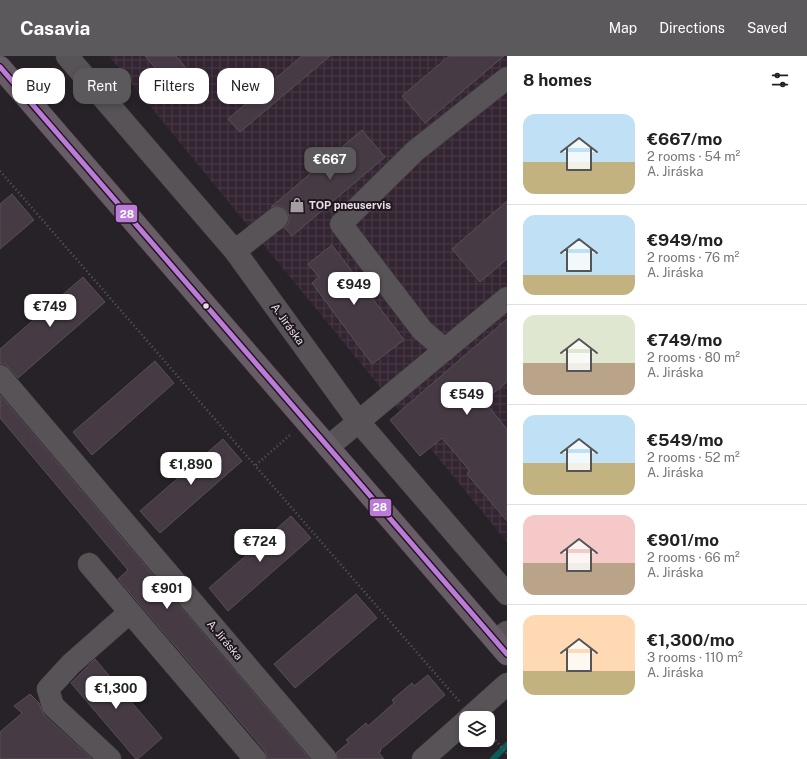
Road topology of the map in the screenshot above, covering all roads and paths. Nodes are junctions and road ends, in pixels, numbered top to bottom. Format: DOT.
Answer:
graph roads {
  1 [pos="67,56"];
  2 [pos="0,67"];
  3 [pos="507,78"];
  4 [pos="0,171"];
  5 [pos="276,218"];
  6 [pos="234,251"];
  7 [pos="507,298"];
  8 [pos="445,350"];
  9 [pos="0,376"];
  10 [pos="358,421"];
  11 [pos="328,447"];
  12 [pos="89,564"];
  13 [pos="507,594"];
  14 [pos="130,612"];
  15 [pos="503,643"];
  16 [pos="507,684"];
  17 [pos="463,711"];
  18 [pos="477,711"];
  19 [pos="459,727"];
  20 [pos="495,739"];
  21 [pos="507,754"];
  22 [pos="110,759"];
  23 [pos="255,759"];
  24 [pos="326,759"];
  25 [pos="423,759"];
  1 -- 6 [label="street, A. Jiráska"];
  2 -- 11 [label="main road"];
  3 -- 8 [label="street"];
  4 -- 17 [label="path"];
  5 -- 6 [label="street"];
  6 -- 10 [label="street, A. Jiráska"];
  7 -- 8 [label="street"];
  8 -- 10 [label="street"];
  9 -- 24 [label="street, A. Jiráska"];
  10 -- 11 [label="street"];
  10 -- 13 [label="street, A. Jiráska"];
  11 -- 15 [label="main road"];
  12 -- 14 [label="street"];
  14 -- 22 [label="street"];
  14 -- 23 [label="street"];
  16 -- 18 [label="street"];
  19 -- 25 [label="street"];
  20 -- 21 [label="path"];
}
